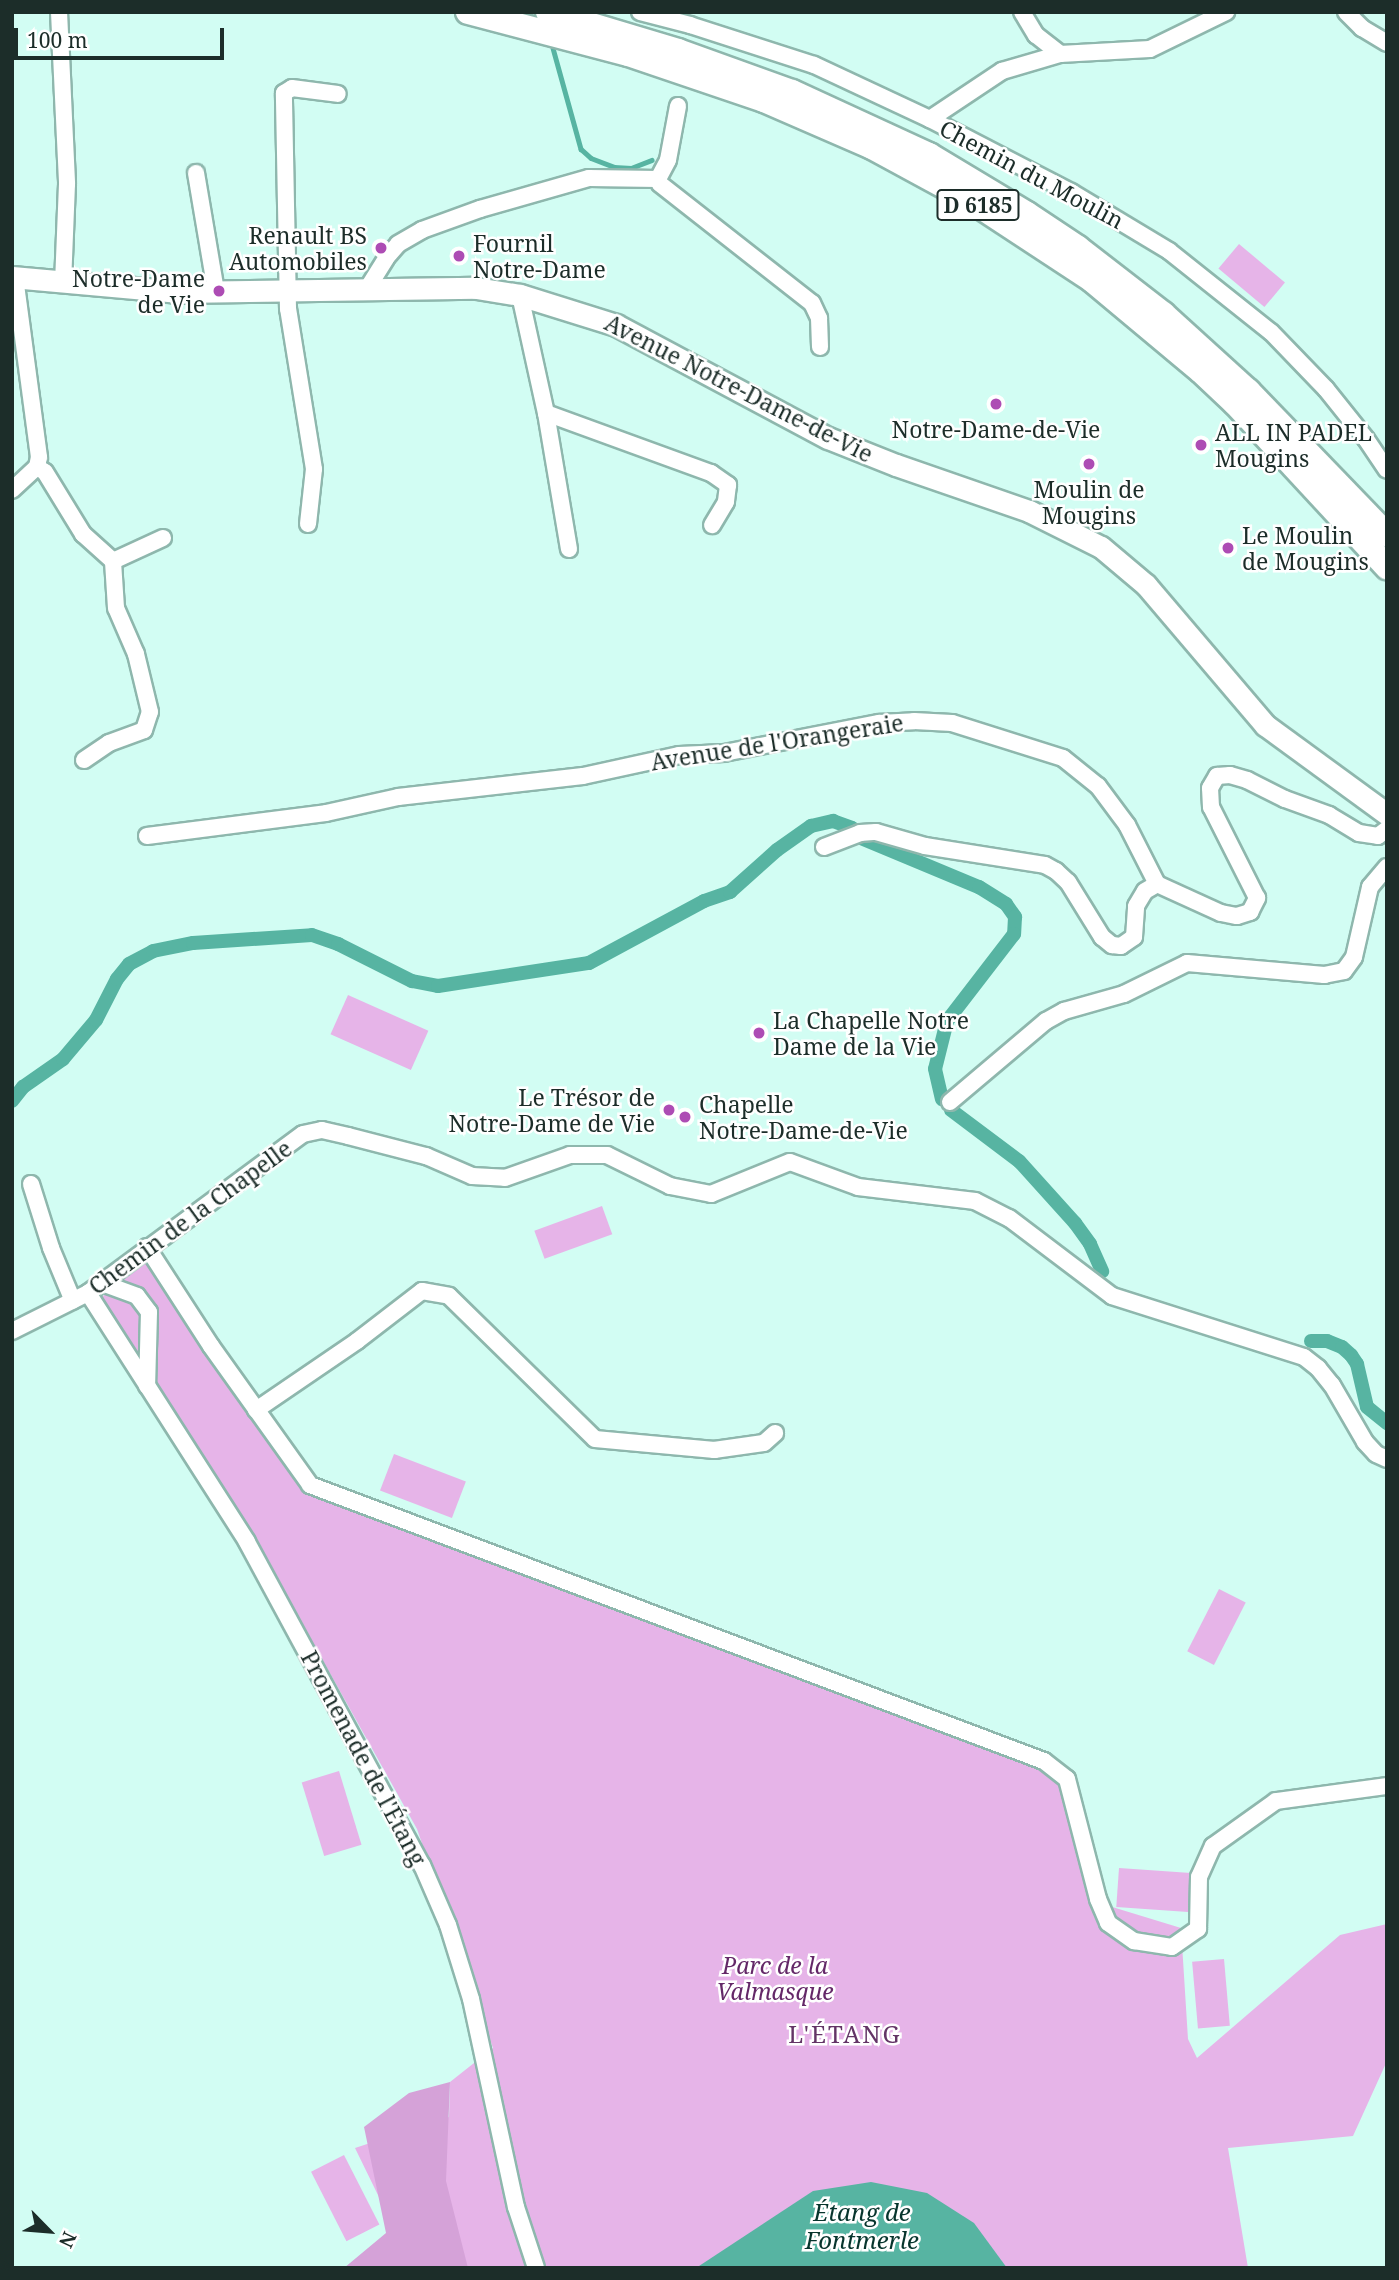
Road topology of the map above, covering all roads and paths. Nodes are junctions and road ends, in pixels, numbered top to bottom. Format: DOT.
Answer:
graph roads {
  1 [pos="59,12"];
  2 [pos="468,12"];
  3 [pos="548,12"];
  4 [pos="640,12"];
  5 [pos="1022,12"];
  6 [pos="1226,12"];
  7 [pos="1346,12"];
  8 [pos="1387,43"];
  9 [pos="1060,54"];
  10 [pos="338,94"];
  11 [pos="678,106"];
  12 [pos="930,119"];
  13 [pos="196,173"];
  14 [pos="658,179"];
  15 [pos="13,277"];
  16 [pos="63,282"];
  17 [pos="367,289"];
  18 [pos="288,290"];
  19 [pos="216,291"];
  20 [pos="520,295"];
  21 [pos="820,347"];
  22 [pos="547,413"];
  23 [pos="37,467"];
  24 [pos="1387,470"];
  25 [pos="12,490"];
  26 [pos="307,524"];
  27 [pos="712,525"];
  28 [pos="1387,535"];
  29 [pos="163,538"];
  30 [pos="569,549"];
  31 [pos="113,561"];
  32 [pos="1387,567"];
  33 [pos="83,760"];
  34 [pos="1387,814"];
  35 [pos="1387,829"];
  36 [pos="147,836"];
  37 [pos="824,847"];
  38 [pos="1387,867"];
  39 [pos="1157,884"];
  40 [pos="950,1102"];
  41 [pos="31,1184"];
  42 [pos="147,1247"];
  43 [pos="102,1283"];
  44 [pos="80,1297"];
  45 [pos="12,1331"];
  46 [pos="147,1386"];
  47 [pos="256,1410"];
  48 [pos="775,1433"];
  49 [pos="1387,1459"];
  50 [pos="1387,1786"];
  51 [pos="536,2268"];
  1 -- 16 [label="street"];
  2 -- 32 [label="highway, D 6185"];
  3 -- 28 [label="highway, D 6185"];
  4 -- 12 [label="street, Chemin du Moulin"];
  5 -- 9 [label="street"];
  6 -- 9 [label="street"];
  7 -- 8 [label="street"];
  9 -- 12 [label="street"];
  10 -- 18 [label="street"];
  11 -- 14 [label="street"];
  12 -- 24 [label="street, Chemin du Moulin"];
  13 -- 19 [label="street"];
  14 -- 17 [label="street"];
  14 -- 21 [label="street"];
  15 -- 16 [label="main road, Avenue Notre-Dame-de-Vie"];
  15 -- 23 [label="street"];
  16 -- 19 [label="main road, Avenue Notre-Dame-de-Vie"];
  17 -- 18 [label="main road, Avenue Notre-Dame-de-Vie"];
  17 -- 20 [label="main road, Avenue Notre-Dame-de-Vie"];
  18 -- 19 [label="main road, Avenue Notre-Dame-de-Vie"];
  18 -- 26 [label="street"];
  20 -- 22 [label="street"];
  20 -- 34 [label="main road, Avenue Notre-Dame-de-Vie"];
  22 -- 27 [label="street"];
  22 -- 30 [label="street"];
  23 -- 25 [label="street"];
  23 -- 31 [label="street"];
  29 -- 31 [label="street"];
  31 -- 33 [label="street"];
  35 -- 39 [label="street"];
  36 -- 39 [label="street, Avenue de l'Orangeraie"];
  37 -- 39 [label="street"];
  38 -- 40 [label="street"];
  41 -- 44 [label="street, Promenade de l'Étang"];
  42 -- 43 [label="street, Chemin de la Chapelle"];
  42 -- 47 [label="street"];
  42 -- 49 [label="street, Chemin de la Chapelle"];
  43 -- 44 [label="street, Chemin de la Chapelle"];
  43 -- 46 [label="street"];
  44 -- 45 [label="street, Chemin de la Chapelle"];
  44 -- 46 [label="street, Promenade de l'Étang"];
  46 -- 51 [label="street, Promenade de l'Étang"];
  47 -- 48 [label="street"];
  47 -- 50 [label="street"];
}
